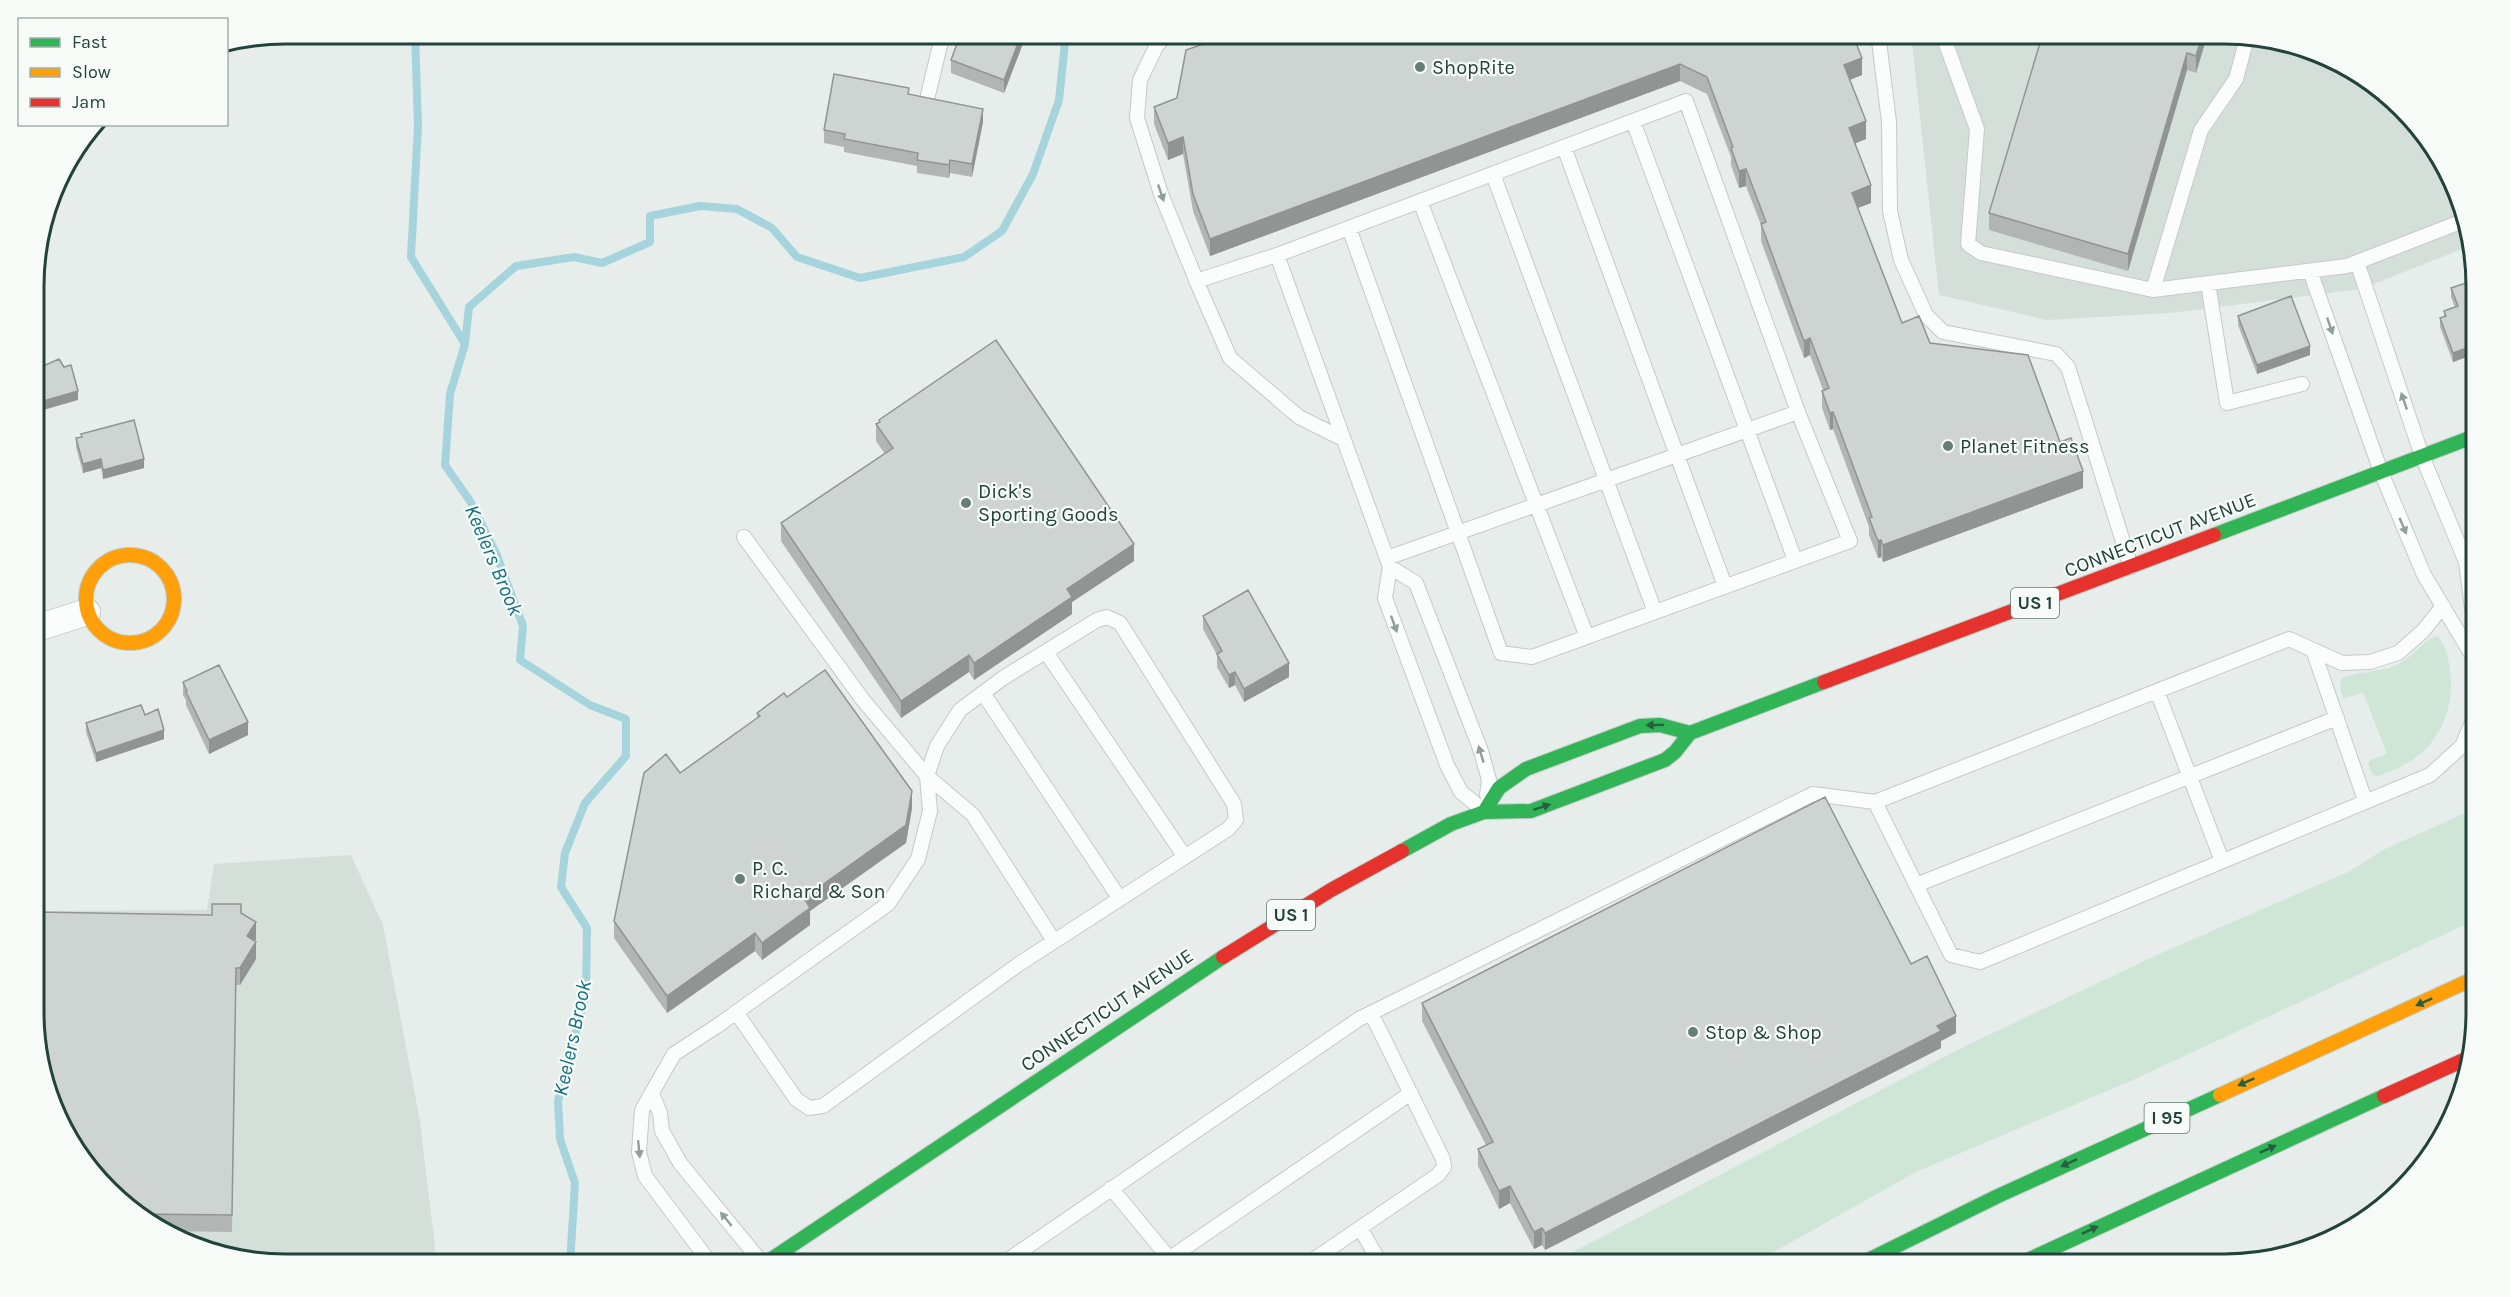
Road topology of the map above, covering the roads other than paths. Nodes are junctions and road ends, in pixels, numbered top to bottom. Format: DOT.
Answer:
graph roads {
  1 [pos="940,44"];
  2 [pos="1158,44"];
  3 [pos="1879,44"];
  4 [pos="1946,44"];
  5 [pos="2245,45"];
  6 [pos="928,95"];
  7 [pos="1632,121"];
  8 [pos="1564,147"];
  9 [pos="1493,174"];
  10 [pos="1420,201"];
  11 [pos="2458,223"];
  12 [pos="1349,228"];
  13 [pos="1277,255"];
  14 [pos="2357,262"];
  15 [pos="2310,271"];
  16 [pos="1196,281"];
  17 [pos="2208,284"];
  18 [pos="2153,290"];
  19 [pos="2302,384"];
  20 [pos="1798,412"];
  21 [pos="1747,430"];
  22 [pos="1344,439"];
  23 [pos="2466,439"];
  24 [pos="1677,455"];
  25 [pos="2422,456"];
  26 [pos="2381,472"];
  27 [pos="1607,480"];
  28 [pos="1536,505"];
  29 [pos="1458,533"];
  30 [pos="744,537"];
  31 [pos="1796,560"];
  32 [pos="2466,562"];
  33 [pos="1389,563"];
  34 [pos="2131,567"];
  35 [pos="1725,586"];
  36 [pos="2442,606"];
  37 [pos="87,612"];
  38 [pos="1655,612"];
  39 [pos="44,626"];
  40 [pos="1587,637"];
  41 [pos="2466,646"];
  42 [pos="2313,650"];
  43 [pos="1046,652"];
  44 [pos="2157,691"];
  45 [pos="983,693"];
  46 [pos="2337,718"];
  47 [pos="1690,733"];
  48 [pos="2466,737"];
  49 [pos="927,776"];
  50 [pos="2190,776"];
  51 [pos="2365,800"];
  52 [pos="1875,802"];
  53 [pos="1484,812"];
  54 [pos="1185,857"];
  55 [pos="2222,861"];
  56 [pos="1916,885"];
  57 [pos="1120,899"];
  58 [pos="1054,941"];
  59 [pos="2466,982"];
  60 [pos="736,1012"];
  61 [pos="1371,1013"];
  62 [pos="2461,1061"];
  63 [pos="1411,1093"];
  64 [pos="652,1094"];
  65 [pos="1111,1188"];
  66 [pos="1360,1228"];
  67 [pos="703,1254"];
  68 [pos="756,1254"];
  69 [pos="779,1254"];
  70 [pos="1016,1254"];
  71 [pos="1166,1254"];
  72 [pos="1182,1254"];
  73 [pos="1322,1254"];
  74 [pos="1375,1254"];
  75 [pos="1880,1254"];
  76 [pos="2041,1254"];
  1 -- 6 [label="lane"];
  2 -- 16 [label="lane, one-way"];
  3 -- 34 [label="lane"];
  4 -- 18 [label="lane"];
  5 -- 18 [label="lane"];
  7 -- 8 [label="lane"];
  7 -- 20 [label="lane"];
  7 -- 21 [label="lane"];
  8 -- 9 [label="lane"];
  8 -- 24 [label="lane"];
  9 -- 10 [label="lane"];
  9 -- 27 [label="lane"];
  10 -- 12 [label="lane"];
  10 -- 28 [label="lane"];
  11 -- 14 [label="lane"];
  12 -- 13 [label="lane"];
  12 -- 29 [label="lane"];
  13 -- 16 [label="lane"];
  13 -- 22 [label="lane"];
  14 -- 15 [label="lane"];
  25 -- 14 [label="lane, one-way"];
  15 -- 17 [label="lane"];
  15 -- 26 [label="lane, one-way"];
  16 -- 22 [label="lane"];
  17 -- 18 [label="lane"];
  17 -- 19 [label="lane"];
  20 -- 21 [label="lane"];
  20 -- 31 [label="lane"];
  21 -- 24 [label="lane"];
  21 -- 31 [label="lane"];
  22 -- 33 [label="lane"];
  23 -- 25 [label="main road, CONNECTICUT AVENUE / US 1"];
  24 -- 27 [label="lane"];
  24 -- 35 [label="lane"];
  25 -- 26 [label="main road, CONNECTICUT AVENUE / US 1"];
  25 -- 32 [label="lane"];
  26 -- 34 [label="main road, CONNECTICUT AVENUE / US 1"];
  26 -- 36 [label="lane, one-way"];
  27 -- 28 [label="lane"];
  27 -- 38 [label="lane"];
  28 -- 29 [label="lane"];
  28 -- 40 [label="lane"];
  29 -- 33 [label="lane"];
  29 -- 40 [label="lane"];
  30 -- 49 [label="lane"];
  31 -- 35 [label="lane"];
  33 -- 53 [label="lane, one-way"];
  53 -- 33 [label="lane, one-way"];
  34 -- 47 [label="main road, CONNECTICUT AVENUE / US 1"];
  35 -- 38 [label="lane"];
  36 -- 41 [label="lane"];
  36 -- 42 [label="lane"];
  37 -- 37 [label="main road"];
  37 -- 39 [label="street"];
  38 -- 40 [label="lane"];
  42 -- 44 [label="lane"];
  42 -- 46 [label="lane"];
  43 -- 45 [label="lane"];
  43 -- 54 [label="lane"];
  43 -- 54 [label="lane"];
  44 -- 50 [label="lane"];
  44 -- 52 [label="lane"];
  45 -- 49 [label="lane"];
  45 -- 57 [label="lane"];
  46 -- 50 [label="lane"];
  46 -- 51 [label="lane"];
  53 -- 47 [label="main road, CONNECTICUT AVENUE / US 1, one-way"];
  47 -- 53 [label="main road, one-way"];
  48 -- 51 [label="lane"];
  49 -- 58 [label="lane"];
  49 -- 60 [label="lane"];
  50 -- 55 [label="lane"];
  50 -- 56 [label="lane"];
  51 -- 55 [label="lane"];
  52 -- 56 [label="lane"];
  52 -- 61 [label="lane"];
  53 -- 69 [label="main road, CONNECTICUT AVENUE / US 1"];
  54 -- 57 [label="lane"];
  55 -- 56 [label="lane"];
  57 -- 58 [label="lane"];
  58 -- 60 [label="lane"];
  59 -- 75 [label="main road, I 95, one-way"];
  60 -- 64 [label="lane"];
  61 -- 63 [label="lane"];
  61 -- 65 [label="lane"];
  76 -- 62 [label="main road, one-way"];
  63 -- 66 [label="lane"];
  63 -- 72 [label="lane"];
  64 -- 67 [label="lane, one-way"];
  68 -- 64 [label="lane, one-way"];
  65 -- 70 [label="lane"];
  65 -- 71 [label="lane"];
  66 -- 73 [label="lane"];
  66 -- 74 [label="lane"];
}
